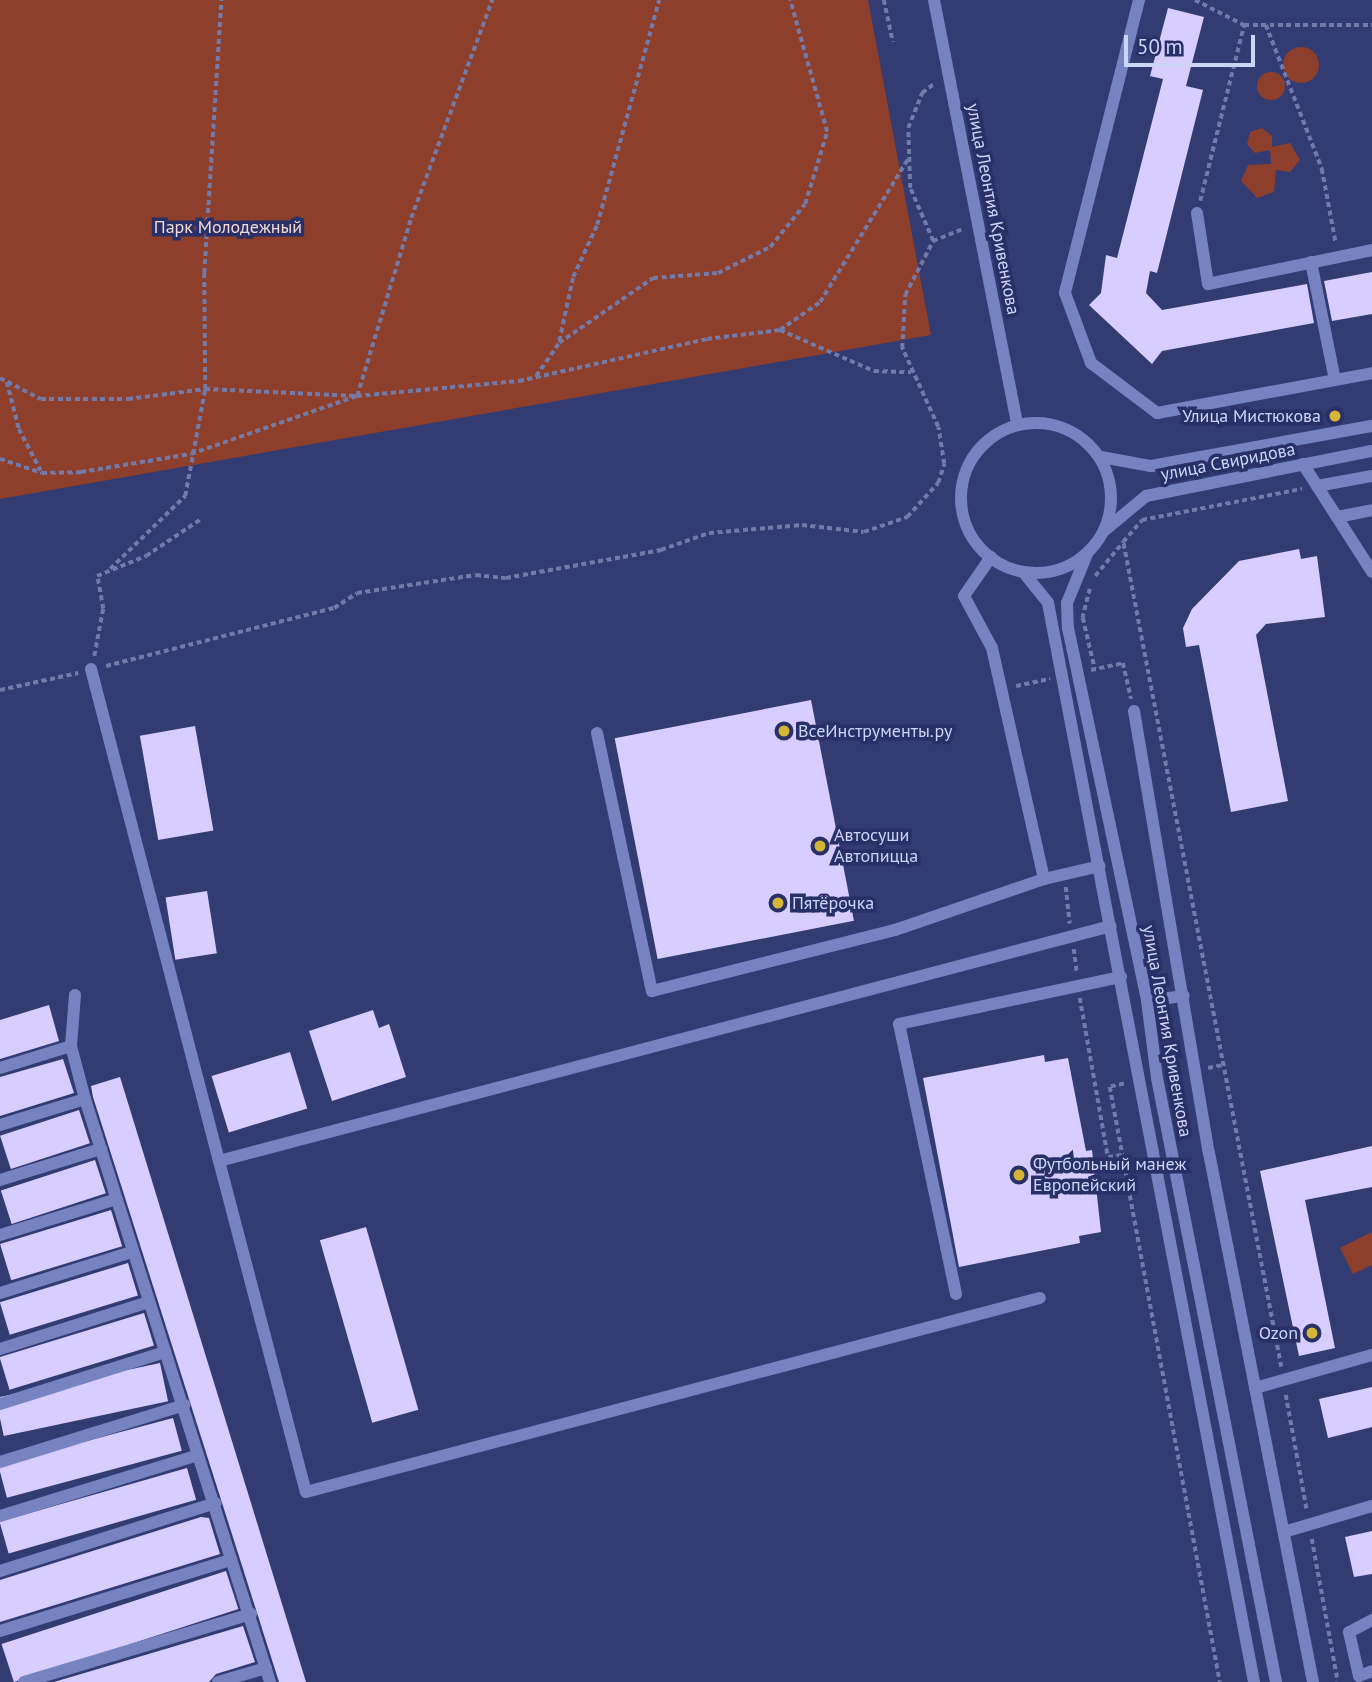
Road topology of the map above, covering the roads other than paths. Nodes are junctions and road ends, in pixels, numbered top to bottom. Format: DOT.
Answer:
graph roads {
  1 [pos="934,0"];
  2 [pos="1139,0"];
  3 [pos="1197,213"];
  4 [pos="1372,250"];
  5 [pos="1311,262"];
  6 [pos="1372,373"];
  7 [pos="1335,380"];
  8 [pos="1017,425"];
  9 [pos="1372,426"];
  10 [pos="1372,452"];
  11 [pos="1101,457"];
  12 [pos="1303,464"];
  13 [pos="1372,476"];
  14 [pos="1317,486"];
  15 [pos="1372,510"];
  16 [pos="1337,517"];
  17 [pos="1103,531"];
  18 [pos="1087,554"];
  19 [pos="991,557"];
  20 [pos="1372,572"];
  21 [pos="1024,573"];
  22 [pos="91,670"];
  23 [pos="1133,711"];
  24 [pos="597,733"];
  25 [pos="1100,866"];
  26 [pos="1044,879"];
  27 [pos="1111,926"];
  28 [pos="1121,977"];
  29 [pos="75,995"];
  30 [pos="1184,996"];
  31 [pos="1147,1000"];
  32 [pos="71,1046"];
  33 [pos="0,1068"];
  34 [pos="85,1099"];
  35 [pos="0,1125"];
  36 [pos="101,1149"];
  37 [pos="219,1161"];
  38 [pos="0,1180"];
  39 [pos="117,1199"];
  40 [pos="0,1236"];
  41 [pos="132,1252"];
  42 [pos="0,1293"];
  43 [pos="956,1294"];
  44 [pos="1040,1298"];
  45 [pos="149,1302"];
  46 [pos="0,1349"];
  47 [pos="165,1352"];
  48 [pos="1372,1355"];
  49 [pos="1255,1388"];
  50 [pos="0,1404"];
  51 [pos="184,1405"];
  52 [pos="198,1455"];
  53 [pos="0,1462"];
  54 [pos="216,1503"];
  55 [pos="1372,1506"];
  56 [pos="0,1516"];
  57 [pos="1284,1532"];
  58 [pos="232,1560"];
  59 [pos="0,1571"];
  60 [pos="251,1614"];
  61 [pos="1372,1620"];
  62 [pos="0,1631"];
  63 [pos="266,1668"];
  64 [pos="1372,1671"];
  65 [pos="24,1682"];
  66 [pos="218,1682"];
  67 [pos="270,1682"];
  68 [pos="1254,1682"];
  69 [pos="1276,1682"];
  70 [pos="1313,1682"];
  1 -- 8 [label="street, улица Леонтия Кривенкова"];
  2 -- 7 [label="street"];
  3 -- 5 [label="street"];
  4 -- 5 [label="street"];
  5 -- 7 [label="street"];
  6 -- 7 [label="street"];
  8 -- 11 [label="street"];
  8 -- 19 [label="street"];
  9 -- 11 [label="street, улица Свиридова"];
  10 -- 12 [label="street, улица Свиридова"];
  11 -- 17 [label="street"];
  12 -- 14 [label="street"];
  12 -- 17 [label="street, улица Свиридова"];
  13 -- 14 [label="street"];
  14 -- 16 [label="street"];
  15 -- 16 [label="street"];
  16 -- 20 [label="street"];
  17 -- 18 [label="street"];
  18 -- 21 [label="street"];
  18 -- 31 [label="street, улица Леонтия Кривенкова"];
  19 -- 21 [label="street"];
  19 -- 26 [label="street"];
  21 -- 25 [label="street, улица Леонтия Кривенкова"];
  22 -- 37 [label="street"];
  23 -- 30 [label="street"];
  24 -- 26 [label="street"];
  25 -- 26 [label="street"];
  25 -- 27 [label="street, улица Леонтия Кривенкова"];
  27 -- 28 [label="street, улица Леонтия Кривенкова"];
  27 -- 37 [label="street"];
  28 -- 43 [label="street"];
  28 -- 68 [label="street, улица Леонтия Кривенкова"];
  29 -- 32 [label="street"];
  30 -- 31 [label="street"];
  30 -- 49 [label="street"];
  31 -- 69 [label="street, улица Леонтия Кривенкова"];
  32 -- 33 [label="street"];
  32 -- 34 [label="street"];
  34 -- 35 [label="street"];
  34 -- 36 [label="street"];
  36 -- 38 [label="street"];
  36 -- 39 [label="street"];
  37 -- 44 [label="street"];
  39 -- 40 [label="street"];
  39 -- 41 [label="street"];
  41 -- 42 [label="street"];
  41 -- 45 [label="street"];
  45 -- 46 [label="street"];
  45 -- 47 [label="street"];
  47 -- 50 [label="street"];
  47 -- 51 [label="street"];
  48 -- 49 [label="street"];
  49 -- 57 [label="street"];
  51 -- 52 [label="street"];
  51 -- 53 [label="street"];
  52 -- 54 [label="street"];
  52 -- 56 [label="street"];
  54 -- 58 [label="street"];
  54 -- 59 [label="street"];
  55 -- 57 [label="street"];
  57 -- 70 [label="street"];
  58 -- 60 [label="street"];
  58 -- 62 [label="street"];
  60 -- 63 [label="street"];
  60 -- 65 [label="street"];
  61 -- 64 [label="street"];
  63 -- 66 [label="street"];
  63 -- 67 [label="street"];
}
